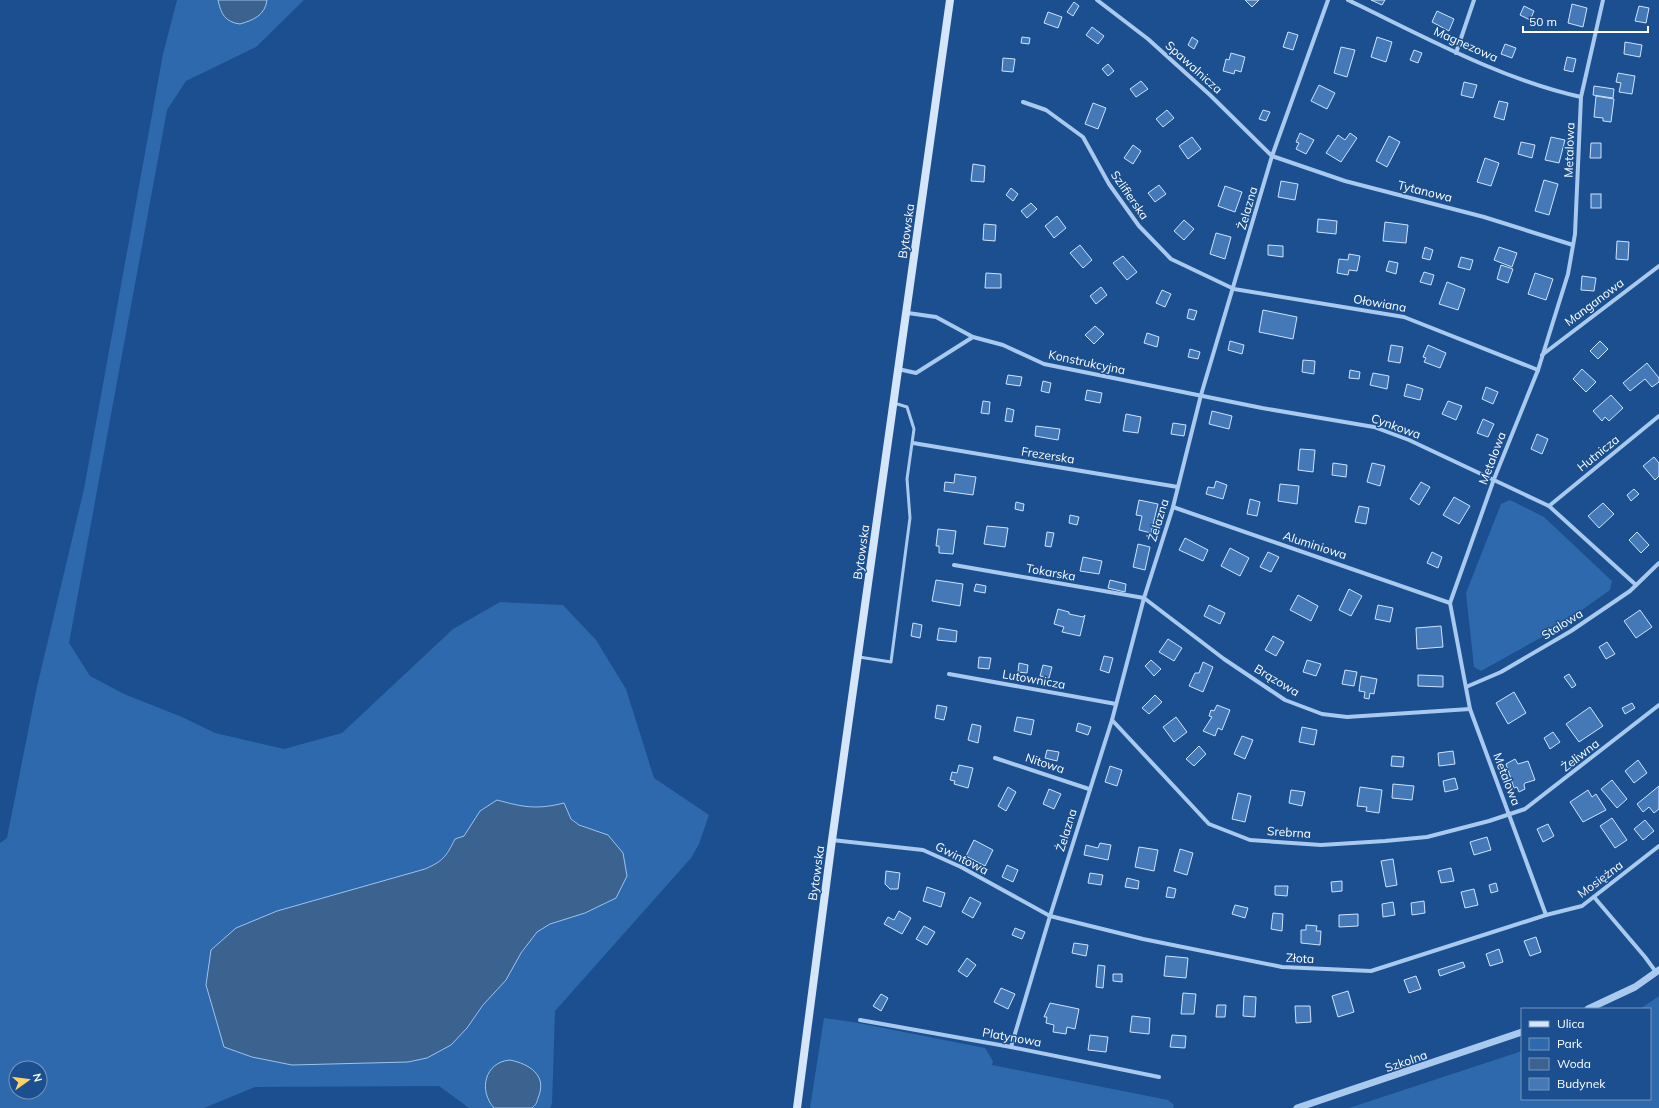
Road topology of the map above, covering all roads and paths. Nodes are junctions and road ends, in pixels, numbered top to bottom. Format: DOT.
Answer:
graph roads {
  1 [pos="950,0"];
  2 [pos="1097,0"];
  3 [pos="1328,0"];
  4 [pos="1348,0"];
  5 [pos="1474,0"];
  6 [pos="1603,0"];
  7 [pos="1456,53"];
  8 [pos="1581,97"];
  9 [pos="1023,102"];
  10 [pos="1272,156"];
  11 [pos="1573,245"];
  12 [pos="1659,266"];
  13 [pos="1234,289"];
  14 [pos="908,313"];
  15 [pos="972,337"];
  16 [pos="1542,355"];
  17 [pos="898,369"];
  18 [pos="1538,370"];
  19 [pos="1201,395"];
  20 [pos="894,403"];
  21 [pos="1659,416"];
  22 [pos="913,443"];
  23 [pos="1494,479"];
  24 [pos="1178,487"];
  25 [pos="1549,506"];
  26 [pos="1173,507"];
  27 [pos="1659,563"];
  28 [pos="954,565"];
  29 [pos="1636,585"];
  30 [pos="1144,598"];
  31 [pos="1450,603"];
  32 [pos="859,657"];
  33 [pos="949,674"];
  34 [pos="1466,687"];
  35 [pos="1116,704"];
  36 [pos="1659,705"];
  37 [pos="1470,709"];
  38 [pos="1112,720"];
  39 [pos="995,758"];
  40 [pos="1090,789"];
  41 [pos="1510,814"];
  42 [pos="832,840"];
  43 [pos="1659,846"];
  44 [pos="1594,897"];
  45 [pos="1546,915"];
  46 [pos="1050,916"];
  47 [pos="1657,971"];
  48 [pos="1590,1008"];
  49 [pos="860,1020"];
  50 [pos="1521,1032"];
  51 [pos="1012,1047"];
  52 [pos="1159,1077"];
  53 [pos="797,1108"];
  54 [pos="1297,1108"];
  1 -- 14 [label="main road, Bytowska"];
  2 -- 10 [label="street, Spawalnicza"];
  3 -- 10 [label="street, Żelazna"];
  4 -- 7 [label="street, Magnezowa"];
  5 -- 7 [label="street"];
  6 -- 8 [label="street, Metalowa"];
  7 -- 8 [label="street, Magnezowa"];
  8 -- 11 [label="street, Metalowa"];
  9 -- 13 [label="street, Szlifierska"];
  10 -- 11 [label="street, Tytanowa"];
  10 -- 13 [label="street, Żelazna"];
  11 -- 16 [label="street, Metalowa"];
  12 -- 16 [label="street, Manganowa"];
  13 -- 18 [label="street, Ołowiana"];
  13 -- 19 [label="street, Żelazna"];
  14 -- 15 [label="street, Konstrukcyjna"];
  14 -- 17 [label="main road, Bytowska"];
  15 -- 17 [label="street"];
  15 -- 19 [label="street, Konstrukcyjna"];
  16 -- 18 [label="street, Metalowa"];
  17 -- 20 [label="main road, Bytowska"];
  18 -- 23 [label="street, Metalowa"];
  19 -- 23 [label="street, Cynkowa"];
  19 -- 24 [label="street, Żelazna"];
  20 -- 22 [label="lane"];
  20 -- 32 [label="main road, Bytowska"];
  21 -- 25 [label="street, Hutnicza"];
  22 -- 24 [label="street, Frezerska"];
  22 -- 32 [label="lane"];
  23 -- 25 [label="street, Cynkowa"];
  23 -- 31 [label="street, Metalowa"];
  24 -- 26 [label="street, Żelazna"];
  25 -- 29 [label="street, Cynkowa"];
  26 -- 30 [label="street, Żelazna"];
  26 -- 31 [label="street, Aluminiowa"];
  27 -- 29 [label="street, Stalowa"];
  28 -- 30 [label="street, Tokarska"];
  29 -- 34 [label="street, Stalowa"];
  30 -- 35 [label="street, Żelazna"];
  30 -- 37 [label="street, Brązowa"];
  31 -- 34 [label="street, Metalowa"];
  32 -- 42 [label="main road, Bytowska"];
  33 -- 35 [label="street, Lutownicza"];
  34 -- 37 [label="street, Metalowa"];
  35 -- 38 [label="street, Żelazna"];
  36 -- 41 [label="street, Żeliwna"];
  37 -- 41 [label="street, Metalowa"];
  38 -- 40 [label="street, Żelazna"];
  38 -- 41 [label="street, Srebrna"];
  39 -- 40 [label="street, Nitowa"];
  40 -- 46 [label="street, Żelazna"];
  41 -- 45 [label="street, Metalowa"];
  42 -- 46 [label="street, Gwintowa"];
  42 -- 53 [label="main road, Bytowska"];
  43 -- 44 [label="street, Mosiężna"];
  44 -- 45 [label="street, Mosiężna"];
  44 -- 47 [label="street"];
  45 -- 46 [label="street, Złota"];
  46 -- 51 [label="street, Żelazna"];
  47 -- 48 [label="street"];
  49 -- 51 [label="street, Platynowa"];
  50 -- 54 [label="street, Szkolna"];
  51 -- 52 [label="street, Platynowa"];
}
